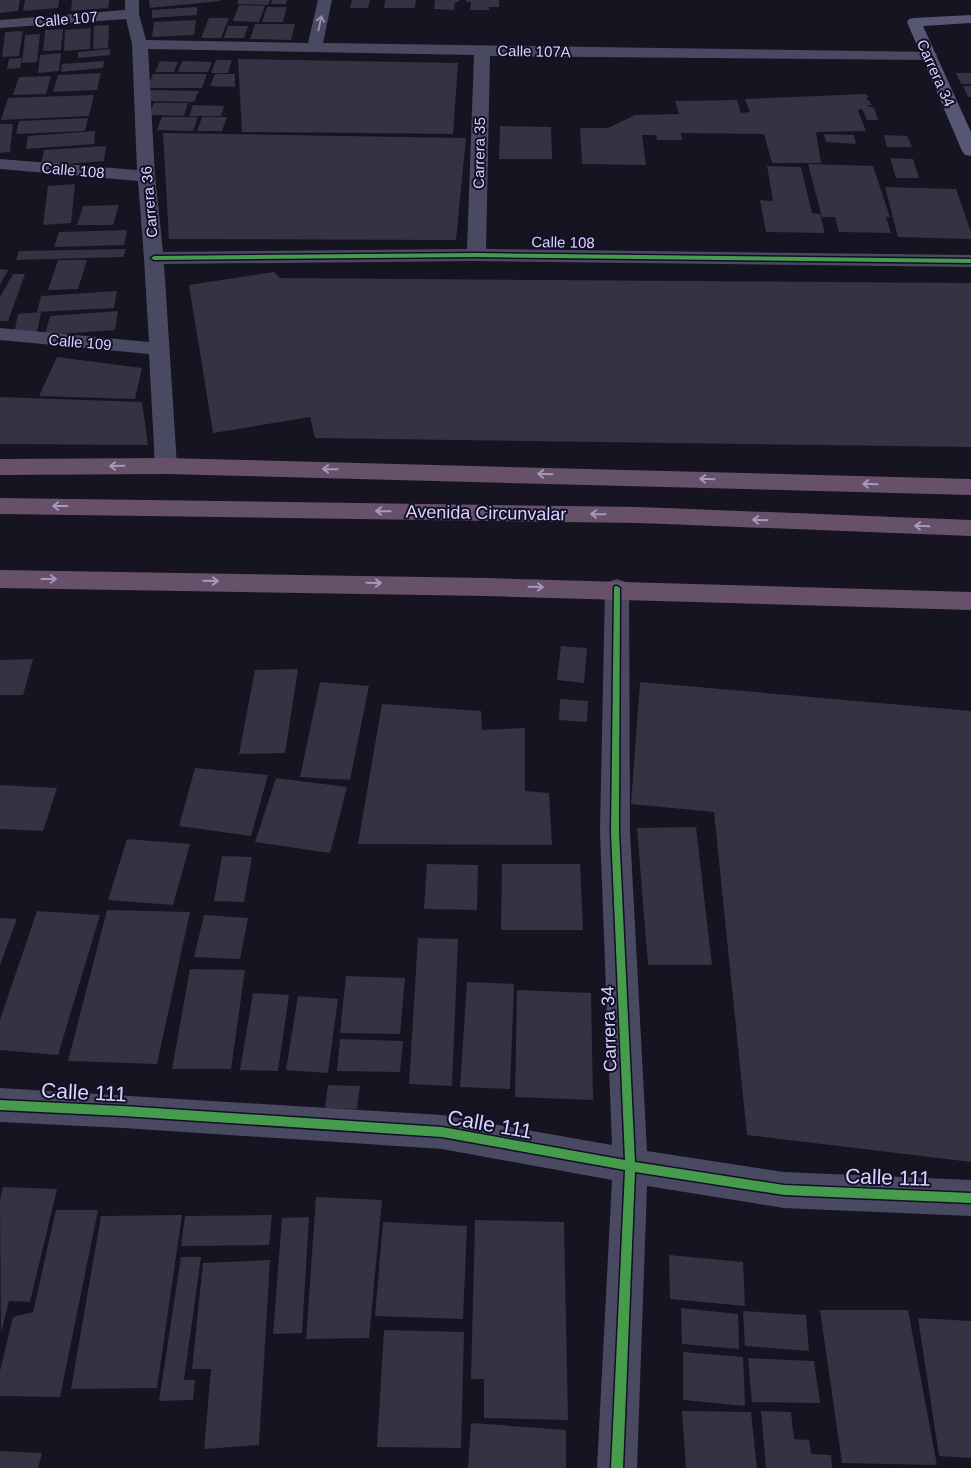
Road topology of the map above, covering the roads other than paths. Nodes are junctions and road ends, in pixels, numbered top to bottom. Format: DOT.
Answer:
graph roads {
  1 [pos="325,0"];
  2 [pos="132,7"];
  3 [pos="971,19"];
  4 [pos="0,24"];
  5 [pos="140,44"];
  6 [pos="315,46"];
  7 [pos="482,51"];
  8 [pos="929,55"];
  9 [pos="971,151"];
  10 [pos="0,164"];
  11 [pos="146,176"];
  12 [pos="476,255"];
  13 [pos="154,258"];
  14 [pos="971,261"];
  15 [pos="0,334"];
  16 [pos="160,349"];
  17 [pos="166,466"];
  18 [pos="0,467"];
  19 [pos="971,486"];
  20 [pos="0,506"];
  21 [pos="971,528"];
  22 [pos="0,579"];
  23 [pos="617,588"];
  24 [pos="971,601"];
  25 [pos="0,1105"];
  26 [pos="630,1166"];
  27 [pos="971,1198"];
  28 [pos="617,1468"];
  6 -- 1 [label="street, one-way"];
  2 -- 4 [label="street, Calle 107"];
  2 -- 5 [label="street, Carrera 36"];
  3 -- 8 [label="street, Carrera 34"];
  5 -- 6 [label="street, Calle 107A"];
  5 -- 11 [label="street, Carrera 36"];
  6 -- 7 [label="street, Calle 107A"];
  7 -- 8 [label="street, Calle 107A"];
  7 -- 12 [label="street, Carrera 35"];
  8 -- 9 [label="street, Carrera 34"];
  10 -- 11 [label="street, Calle 108"];
  11 -- 13 [label="street, Carrera 36"];
  12 -- 13 [label="street, Calle 108"];
  12 -- 14 [label="street, Calle 108"];
  13 -- 16 [label="street, Carrera 36"];
  15 -- 16 [label="street, Calle 109"];
  16 -- 17 [label="street, Carrera 36"];
  17 -- 18 [label="highway, one-way"];
  19 -- 17 [label="highway, one-way"];
  21 -- 20 [label="highway, Avenida Circunvalar, one-way"];
  22 -- 23 [label="highway, one-way"];
  23 -- 24 [label="highway"];
  23 -- 26 [label="street, Carrera 34"];
  25 -- 26 [label="street, Calle 111"];
  26 -- 27 [label="street, Calle 111"];
  26 -- 28 [label="street, Carrera 34"];
}
